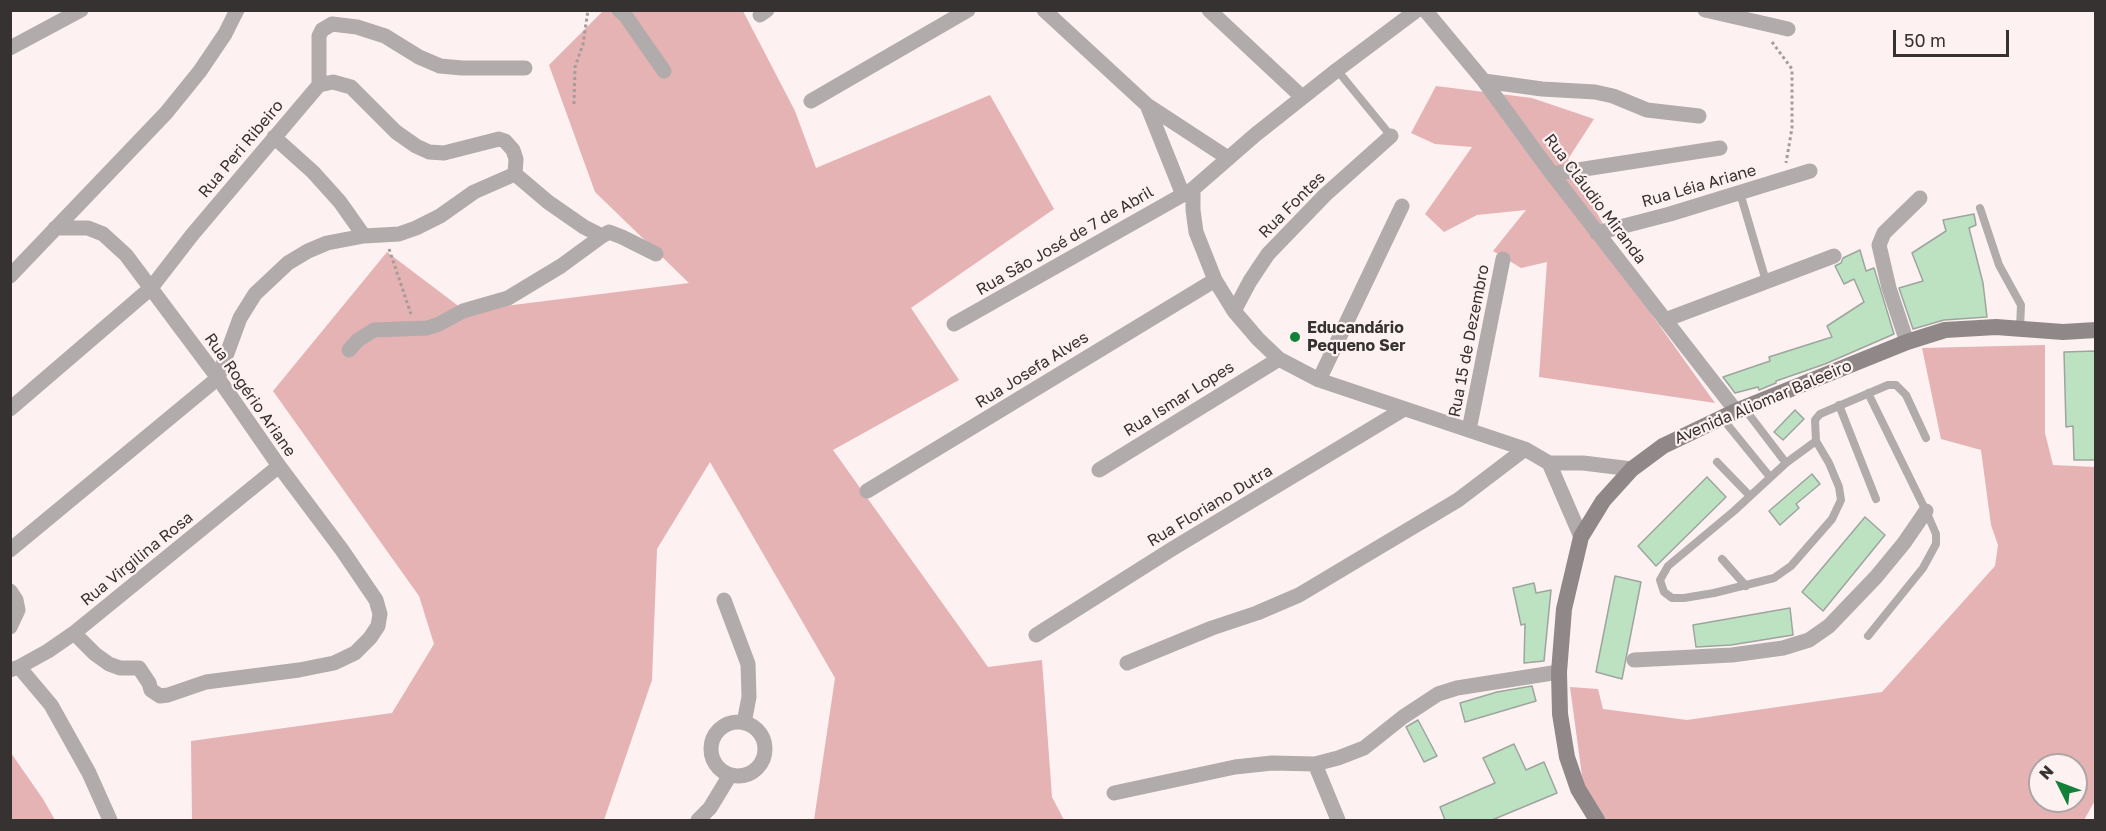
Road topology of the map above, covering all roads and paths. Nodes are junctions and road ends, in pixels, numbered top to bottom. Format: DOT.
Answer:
graph roads {
  1 [pos="81,10"];
  2 [pos="237,10"];
  3 [pos="588,10"];
  4 [pos="619,10"];
  5 [pos="968,10"];
  6 [pos="1044,10"];
  7 [pos="1209,10"];
  8 [pos="1416,10"];
  9 [pos="1425,10"];
  10 [pos="1705,10"];
  11 [pos="1758,21"];
  12 [pos="1788,29"];
  13 [pos="10,48"];
  14 [pos="525,68"];
  15 [pos="1337,70"];
  16 [pos="664,71"];
  17 [pos="1484,81"];
  18 [pos="319,85"];
  19 [pos="1302,97"];
  20 [pos="811,101"];
  21 [pos="574,104"];
  22 [pos="1147,105"];
  23 [pos="1700,116"];
  24 [pos="1391,136"];
  25 [pos="274,137"];
  26 [pos="1720,147"];
  27 [pos="1228,158"];
  28 [pos="1810,171"];
  29 [pos="515,174"];
  30 [pos="1552,174"];
  31 [pos="1783,180"];
  32 [pos="1188,192"];
  33 [pos="1740,193"];
  34 [pos="1920,198"];
  35 [pos="1402,206"];
  36 [pos="1980,208"];
  37 [pos="55,228"];
  38 [pos="1597,233"];
  39 [pos="364,236"];
  40 [pos="384,236"];
  41 [pos="602,236"];
  42 [pos="656,254"];
  43 [pos="1834,255"];
  44 [pos="1503,259"];
  45 [pos="10,276"];
  46 [pos="1215,280"];
  47 [pos="1766,281"];
  48 [pos="151,288"];
  49 [pos="1234,311"];
  50 [pos="1665,320"];
  51 [pos="954,324"];
  52 [pos="415,328"];
  53 [pos="2020,328"];
  54 [pos="2096,330"];
  55 [pos="1907,342"];
  56 [pos="349,350"];
  57 [pos="1279,359"];
  58 [pos="218,378"];
  59 [pos="1320,380"];
  60 [pos="1868,393"];
  61 [pos="1839,405"];
  62 [pos="10,409"];
  63 [pos="1404,409"];
  64 [pos="1734,412"];
  65 [pos="1469,429"];
  66 [pos="1926,438"];
  67 [pos="1816,441"];
  68 [pos="1525,449"];
  69 [pos="1717,462"];
  70 [pos="1549,463"];
  71 [pos="1786,463"];
  72 [pos="279,466"];
  73 [pos="1632,469"];
  74 [pos="1099,470"];
  75 [pos="1770,477"];
  76 [pos="867,491"];
  77 [pos="1750,496"];
  78 [pos="1875,498"];
  79 [pos="1926,511"];
  80 [pos="1581,537"];
  81 [pos="10,549"];
  82 [pos="1722,559"];
  83 [pos="1746,586"];
  84 [pos="10,591"];
  85 [pos="724,600"];
  86 [pos="10,627"];
  87 [pos="74,633"];
  88 [pos="1036,635"];
  89 [pos="1868,636"];
  90 [pos="1634,660"];
  91 [pos="1127,663"];
  92 [pos="15,668"];
  93 [pos="1560,672"];
  94 [pos="744,723"];
  95 [pos="1315,764"];
  96 [pos="730,774"];
  97 [pos="1113,793"];
  98 [pos="110,820"];
  99 [pos="698,820"];
  100 [pos="1338,820"];
  101 [pos="1597,820"];
  1 -- 13 [label="street"];
  2 -- 37 [label="street"];
  3 -- 21 [label="path"];
  4 -- 16 [label="street"];
  5 -- 20 [label="street"];
  6 -- 22 [label="street"];
  7 -- 19 [label="street"];
  8 -- 15 [label="street, Rua São José de 7 de Abril"];
  9 -- 17 [label="street, Rua Cláudio Miranda"];
  10 -- 11 [label="street"];
  11 -- 12 [label="street"];
  11 -- 31 [label="path"];
  14 -- 18 [label="street"];
  15 -- 19 [label="street, Rua São José de 7 de Abril"];
  15 -- 24 [label="lane"];
  17 -- 23 [label="street"];
  17 -- 30 [label="street, Rua Cláudio Miranda"];
  18 -- 25 [label="street, Rua Peri Ribeiro"];
  18 -- 29 [label="street"];
  19 -- 27 [label="street, Rua São José de 7 de Abril"];
  22 -- 27 [label="street"];
  22 -- 32 [label="street"];
  24 -- 49 [label="street, Rua Fontes"];
  25 -- 39 [label="street"];
  25 -- 48 [label="street, Rua Peri Ribeiro"];
  26 -- 30 [label="street"];
  27 -- 32 [label="street, Rua São José de 7 de Abril"];
  28 -- 31 [label="street, Rua Léia Ariane"];
  29 -- 40 [label="street"];
  29 -- 41 [label="street"];
  30 -- 38 [label="street, Rua Cláudio Miranda"];
  31 -- 33 [label="street, Rua Léia Ariane"];
  32 -- 46 [label="street"];
  32 -- 51 [label="street, Rua São José de 7 de Abril"];
  33 -- 38 [label="street, Rua Léia Ariane"];
  33 -- 47 [label="lane"];
  34 -- 55 [label="street"];
  35 -- 59 [label="street"];
  36 -- 53 [label="lane"];
  37 -- 45 [label="street"];
  37 -- 48 [label="street, Rua Rogério Ariane"];
  38 -- 50 [label="street, Rua Cláudio Miranda"];
  39 -- 40 [label="street"];
  39 -- 58 [label="street"];
  40 -- 52 [label="path"];
  41 -- 42 [label="street"];
  41 -- 52 [label="street"];
  43 -- 47 [label="street"];
  44 -- 65 [label="street, Rua 15 de Dezembro"];
  46 -- 49 [label="street"];
  46 -- 76 [label="street, Rua Josefa Alves"];
  47 -- 50 [label="street"];
  48 -- 58 [label="street, Rua Rogério Ariane"];
  48 -- 62 [label="street, Rua Peri Ribeiro"];
  49 -- 57 [label="street"];
  50 -- 64 [label="street, Rua Cláudio Miranda"];
  52 -- 56 [label="street"];
  53 -- 54 [label="main road, Avenida Aliomar Baleeiro"];
  53 -- 55 [label="main road, Avenida Aliomar Baleeiro"];
  55 -- 64 [label="main road, Avenida Aliomar Baleeiro"];
  57 -- 59 [label="street"];
  57 -- 74 [label="street, Rua Ismar Lopes"];
  58 -- 72 [label="street, Rua Rogério Ariane"];
  58 -- 81 [label="street"];
  59 -- 63 [label="street"];
  60 -- 61 [label="lane"];
  60 -- 66 [label="lane"];
  60 -- 79 [label="lane"];
  61 -- 67 [label="lane"];
  61 -- 78 [label="lane"];
  63 -- 65 [label="street"];
  63 -- 88 [label="street, Rua Floriano Dutra"];
  64 -- 71 [label="lane"];
  64 -- 73 [label="main road, Avenida Aliomar Baleeiro"];
  64 -- 75 [label="lane"];
  65 -- 68 [label="street"];
  67 -- 71 [label="lane"];
  67 -- 83 [label="lane"];
  68 -- 70 [label="street"];
  68 -- 91 [label="street"];
  69 -- 77 [label="lane"];
  70 -- 73 [label="street"];
  70 -- 80 [label="street"];
  71 -- 75 [label="lane"];
  72 -- 87 [label="street, Rua Virgilina Rosa"];
  72 -- 87 [label="street, Rua Rogério Ariane"];
  73 -- 80 [label="main road, Avenida Aliomar Baleeiro"];
  75 -- 77 [label="lane"];
  77 -- 83 [label="lane"];
  79 -- 89 [label="lane"];
  79 -- 90 [label="street"];
  80 -- 93 [label="main road, Avenida Aliomar Baleeiro"];
  82 -- 83 [label="lane"];
  84 -- 86 [label="street"];
  85 -- 94 [label="street"];
  87 -- 92 [label="street, Rua Virgilina Rosa"];
  92 -- 98 [label="street"];
  93 -- 95 [label="street"];
  93 -- 101 [label="main road, Avenida Aliomar Baleeiro"];
  94 -- 96 [label="street"];
  94 -- 96 [label="street"];
  95 -- 97 [label="street"];
  95 -- 100 [label="street"];
  96 -- 99 [label="street"];
}
